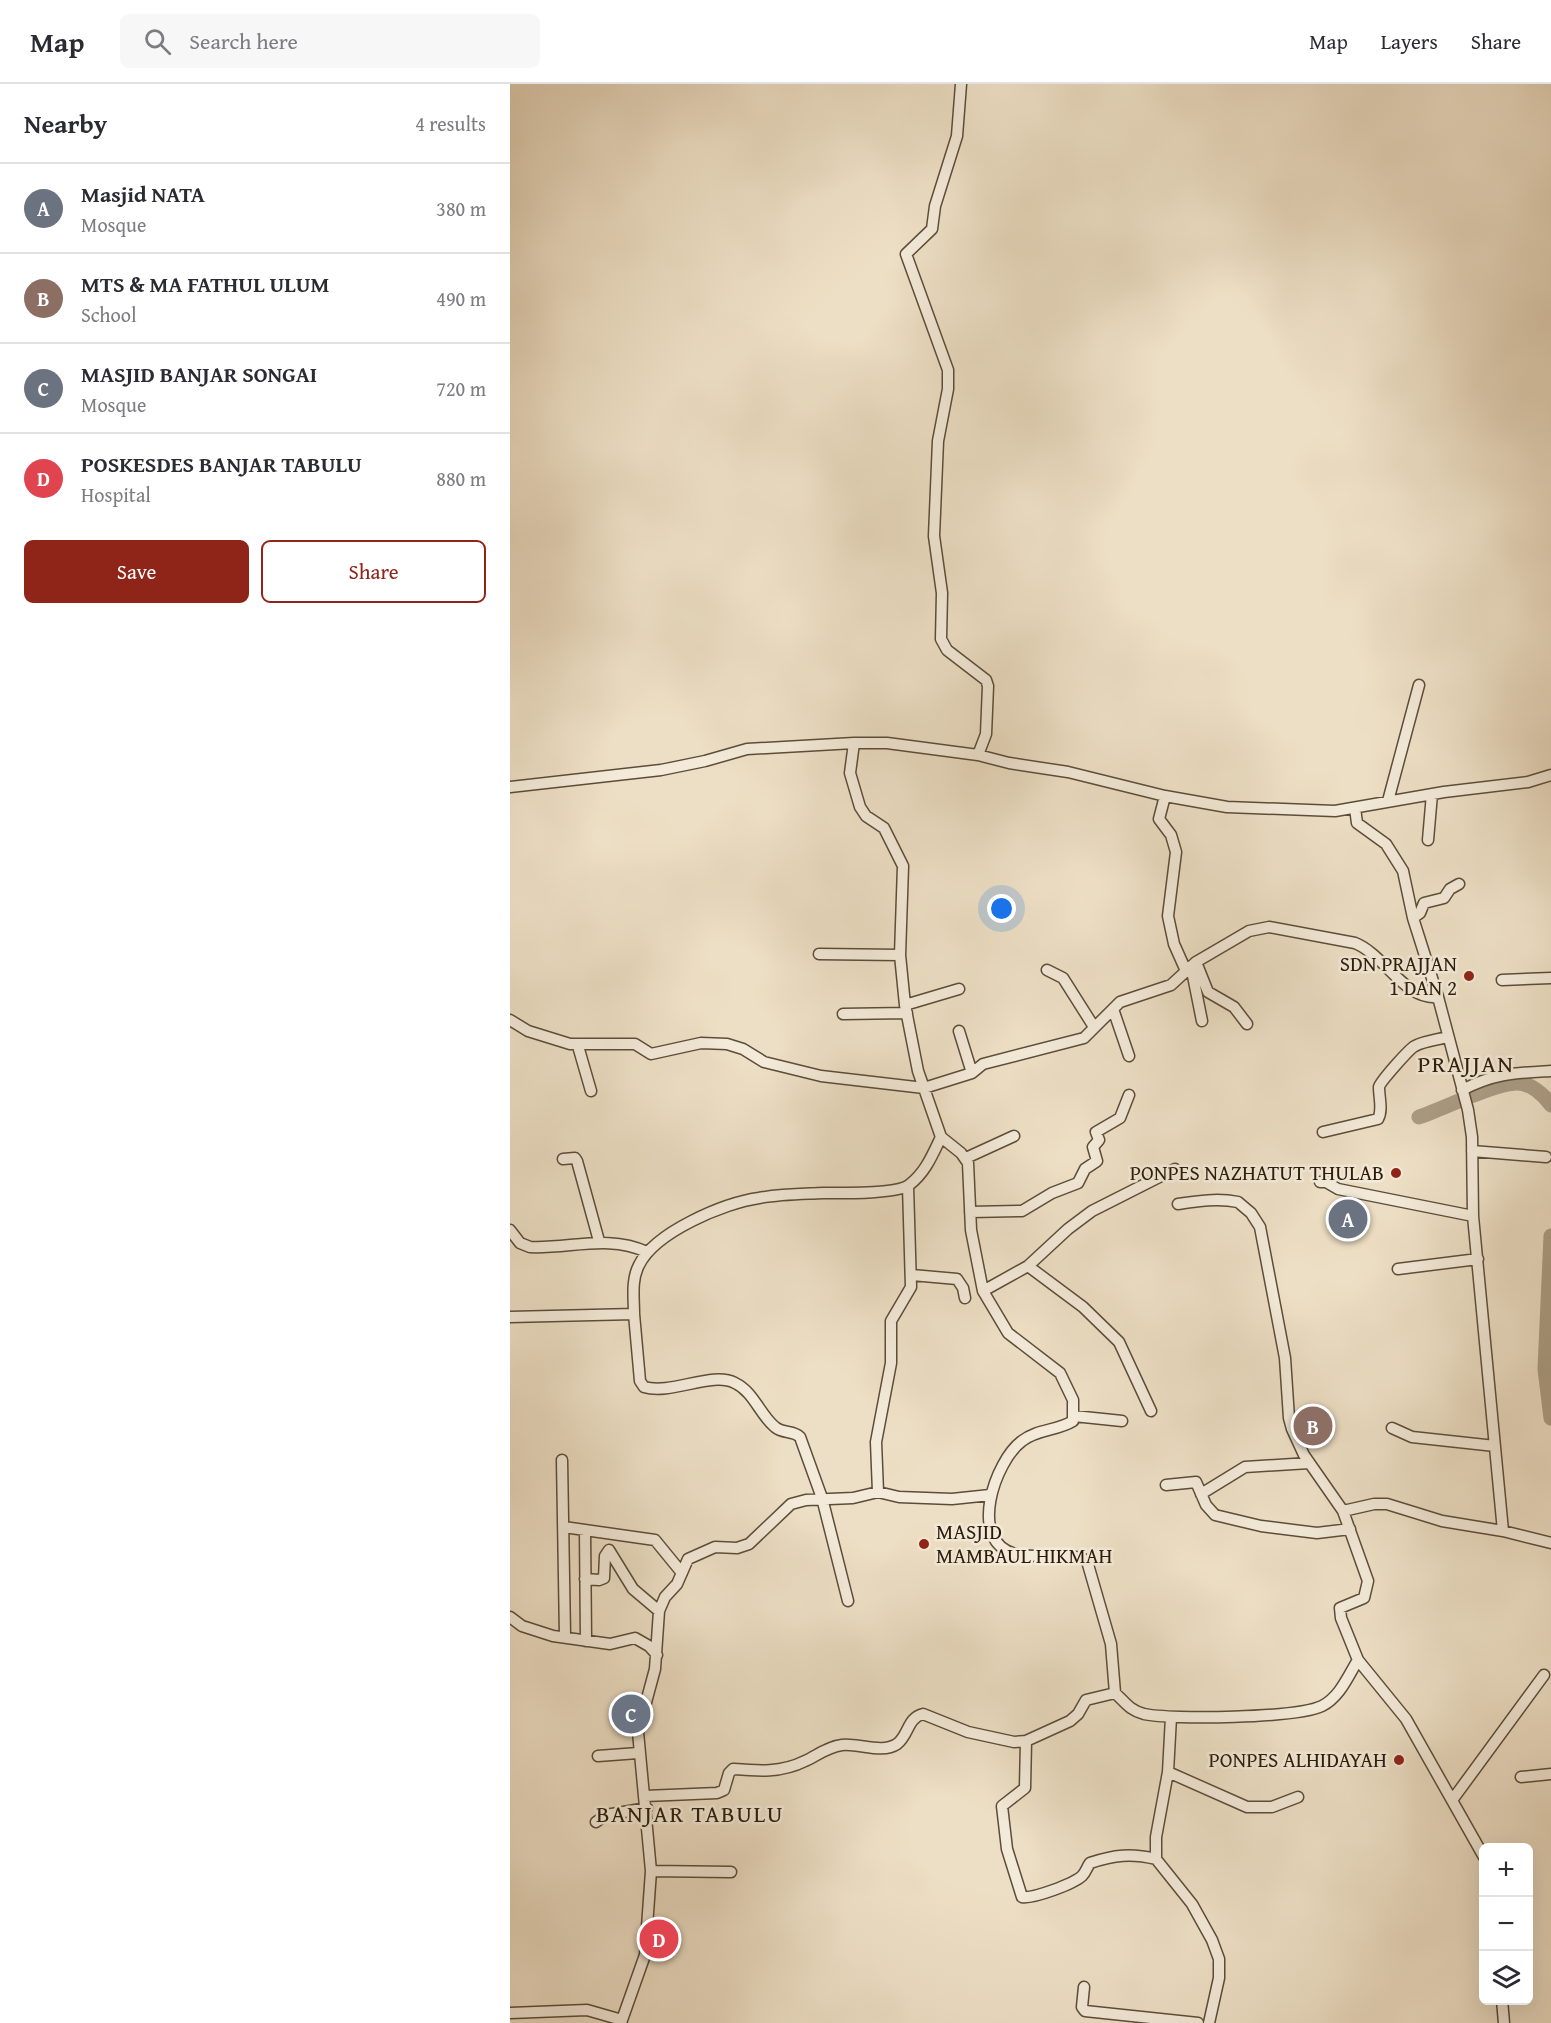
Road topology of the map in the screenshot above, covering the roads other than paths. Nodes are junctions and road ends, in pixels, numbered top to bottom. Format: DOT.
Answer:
graph roads {
  1 [pos="961,84"];
  2 [pos="1419,685"];
  3 [pos="854,743"];
  4 [pos="978,755"];
  5 [pos="1551,775"];
  6 [pos="510,787"];
  7 [pos="1432,794"];
  8 [pos="1165,796"];
  9 [pos="1388,801"];
  10 [pos="1355,808"];
  11 [pos="1428,840"];
  12 [pos="1459,884"];
  13 [pos="1413,918"];
  14 [pos="819,954"];
  15 [pos="900,956"];
  16 [pos="1191,966"];
  17 [pos="1047,970"];
  18 [pos="1551,978"];
  19 [pos="1502,980"];
  20 [pos="959,989"];
  21 [pos="1438,997"];
  22 [pos="906,1009"];
  23 [pos="1113,1009"];
  24 [pos="843,1014"];
  25 [pos="510,1020"];
  26 [pos="1202,1021"];
  27 [pos="1247,1024"];
  28 [pos="1094,1027"];
  29 [pos="959,1031"];
  30 [pos="1447,1037"];
  31 [pos="578,1046"];
  32 [pos="1129,1056"];
  33 [pos="1551,1071"];
  34 [pos="972,1073"];
  35 [pos="924,1088"];
  36 [pos="591,1091"];
  37 [pos="1462,1092"];
  38 [pos="1129,1095"];
  39 [pos="1323,1132"];
  40 [pos="1014,1136"];
  41 [pos="941,1137"];
  42 [pos="1472,1151"];
  43 [pos="1546,1156"];
  44 [pos="966,1158"];
  45 [pos="563,1159"];
  46 [pos="1175,1168"];
  47 [pos="1320,1182"];
  48 [pos="908,1186"];
  49 [pos="1178,1204"];
  50 [pos="970,1212"];
  51 [pos="1473,1216"];
  52 [pos="510,1230"];
  53 [pos="599,1241"];
  54 [pos="647,1252"];
  55 [pos="1479,1259"];
  56 [pos="1028,1266"];
  57 [pos="1398,1269"];
  58 [pos="912,1275"];
  59 [pos="983,1291"];
  60 [pos="964,1298"];
  61 [pos="634,1314"];
  62 [pos="510,1317"];
  63 [pos="1151,1411"];
  64 [pos="1074,1416"];
  65 [pos="1122,1421"];
  66 [pos="1392,1428"];
  67 [pos="1495,1446"];
  68 [pos="562,1460"];
  69 [pos="1309,1463"];
  70 [pos="1166,1485"];
  71 [pos="878,1492"];
  72 [pos="1201,1494"];
  73 [pos="990,1495"];
  74 [pos="822,1498"];
  75 [pos="1343,1511"];
  76 [pos="564,1527"];
  77 [pos="1350,1529"];
  78 [pos="585,1530"];
  79 [pos="1503,1531"];
  80 [pos="1551,1543"];
  81 [pos="681,1573"];
  82 [pos="585,1579"];
  83 [pos="848,1601"];
  84 [pos="659,1611"];
  85 [pos="510,1617"];
  86 [pos="565,1636"];
  87 [pos="586,1641"];
  88 [pos="657,1656"];
  89 [pos="1358,1660"];
  90 [pos="1544,1675"];
  91 [pos="1115,1693"];
  92 [pos="1171,1717"];
  93 [pos="1026,1741"];
  94 [pos="638,1753"];
  95 [pos="598,1756"];
  96 [pos="1168,1772"];
  97 [pos="1551,1774"];
  98 [pos="1521,1777"];
  99 [pos="645,1796"];
  100 [pos="1298,1797"];
  101 [pos="1453,1799"];
  102 [pos="647,1808"];
  103 [pos="596,1822"];
  104 [pos="1479,1848"];
  105 [pos="1156,1859"];
  106 [pos="651,1870"];
  107 [pos="730,1872"];
  108 [pos="1084,1987"];
  109 [pos="1502,2005"];
  110 [pos="510,2013"];
  111 [pos="621,2022"];
  112 [pos="1197,2023"];
  113 [pos="1209,2023"];
  114 [pos="1504,2023"];
  1 -- 4 [label="street"];
  2 -- 9 [label="street"];
  3 -- 4 [label="street"];
  3 -- 6 [label="street"];
  3 -- 15 [label="street"];
  4 -- 8 [label="street"];
  5 -- 7 [label="street"];
  7 -- 9 [label="street"];
  7 -- 11 [label="street"];
  8 -- 10 [label="street"];
  8 -- 16 [label="street"];
  9 -- 10 [label="street"];
  10 -- 13 [label="street"];
  12 -- 13 [label="street"];
  13 -- 21 [label="street"];
  14 -- 15 [label="street"];
  15 -- 22 [label="street"];
  16 -- 21 [label="street"];
  16 -- 23 [label="street"];
  16 -- 26 [label="street"];
  16 -- 27 [label="street"];
  17 -- 28 [label="street"];
  18 -- 19 [label="street"];
  20 -- 22 [label="street"];
  21 -- 30 [label="street"];
  22 -- 24 [label="street"];
  22 -- 35 [label="street"];
  23 -- 28 [label="street"];
  23 -- 32 [label="street"];
  25 -- 31 [label="street"];
  28 -- 34 [label="street"];
  29 -- 34 [label="street"];
  30 -- 37 [label="street"];
  30 -- 39 [label="street"];
  31 -- 35 [label="street"];
  31 -- 36 [label="street"];
  33 -- 37 [label="street"];
  34 -- 35 [label="street"];
  35 -- 41 [label="street"];
  37 -- 42 [label="street"];
  38 -- 50 [label="street"];
  40 -- 44 [label="street"];
  41 -- 44 [label="street"];
  41 -- 48 [label="street"];
  42 -- 43 [label="street"];
  42 -- 51 [label="street"];
  44 -- 50 [label="street"];
  45 -- 53 [label="street"];
  46 -- 56 [label="street"];
  47 -- 51 [label="street"];
  48 -- 54 [label="street"];
  48 -- 58 [label="street"];
  49 -- 69 [label="street"];
  50 -- 59 [label="street"];
  51 -- 55 [label="street"];
  52 -- 53 [label="street"];
  53 -- 54 [label="street"];
  54 -- 61 [label="street"];
  55 -- 57 [label="street"];
  55 -- 67 [label="street"];
  56 -- 59 [label="street"];
  56 -- 63 [label="street"];
  58 -- 60 [label="street"];
  58 -- 71 [label="street"];
  59 -- 64 [label="street"];
  61 -- 62 [label="street"];
  61 -- 74 [label="street"];
  64 -- 65 [label="street"];
  64 -- 73 [label="street"];
  66 -- 67 [label="street"];
  67 -- 79 [label="street"];
  68 -- 76 [label="street"];
  69 -- 72 [label="street"];
  69 -- 75 [label="street"];
  70 -- 72 [label="street"];
  71 -- 73 [label="street"];
  71 -- 74 [label="street"];
  72 -- 77 [label="street"];
  73 -- 91 [label="street"];
  74 -- 81 [label="street"];
  74 -- 83 [label="street"];
  75 -- 77 [label="street"];
  75 -- 79 [label="street"];
  76 -- 78 [label="street"];
  76 -- 86 [label="street"];
  77 -- 89 [label="street"];
  78 -- 81 [label="street"];
  78 -- 82 [label="street"];
  79 -- 80 [label="street"];
  81 -- 84 [label="street"];
  82 -- 84 [label="street"];
  82 -- 87 [label="street"];
  84 -- 88 [label="street"];
  85 -- 86 [label="street"];
  86 -- 87 [label="street"];
  87 -- 88 [label="street"];
  88 -- 94 [label="street"];
  89 -- 92 [label="street"];
  89 -- 101 [label="street"];
  90 -- 101 [label="street"];
  91 -- 92 [label="street"];
  91 -- 93 [label="street"];
  92 -- 96 [label="street"];
  93 -- 99 [label="street"];
  93 -- 105 [label="street"];
  94 -- 95 [label="street"];
  94 -- 99 [label="street"];
  96 -- 100 [label="street"];
  96 -- 105 [label="street"];
  97 -- 98 [label="street"];
  99 -- 102 [label="street"];
  101 -- 104 [label="street"];
  102 -- 103 [label="street"];
  102 -- 106 [label="street"];
  105 -- 113 [label="street"];
  106 -- 107 [label="street"];
  106 -- 111 [label="street"];
  108 -- 112 [label="street"];
  109 -- 114 [label="street"];
  110 -- 111 [label="street"];
}
